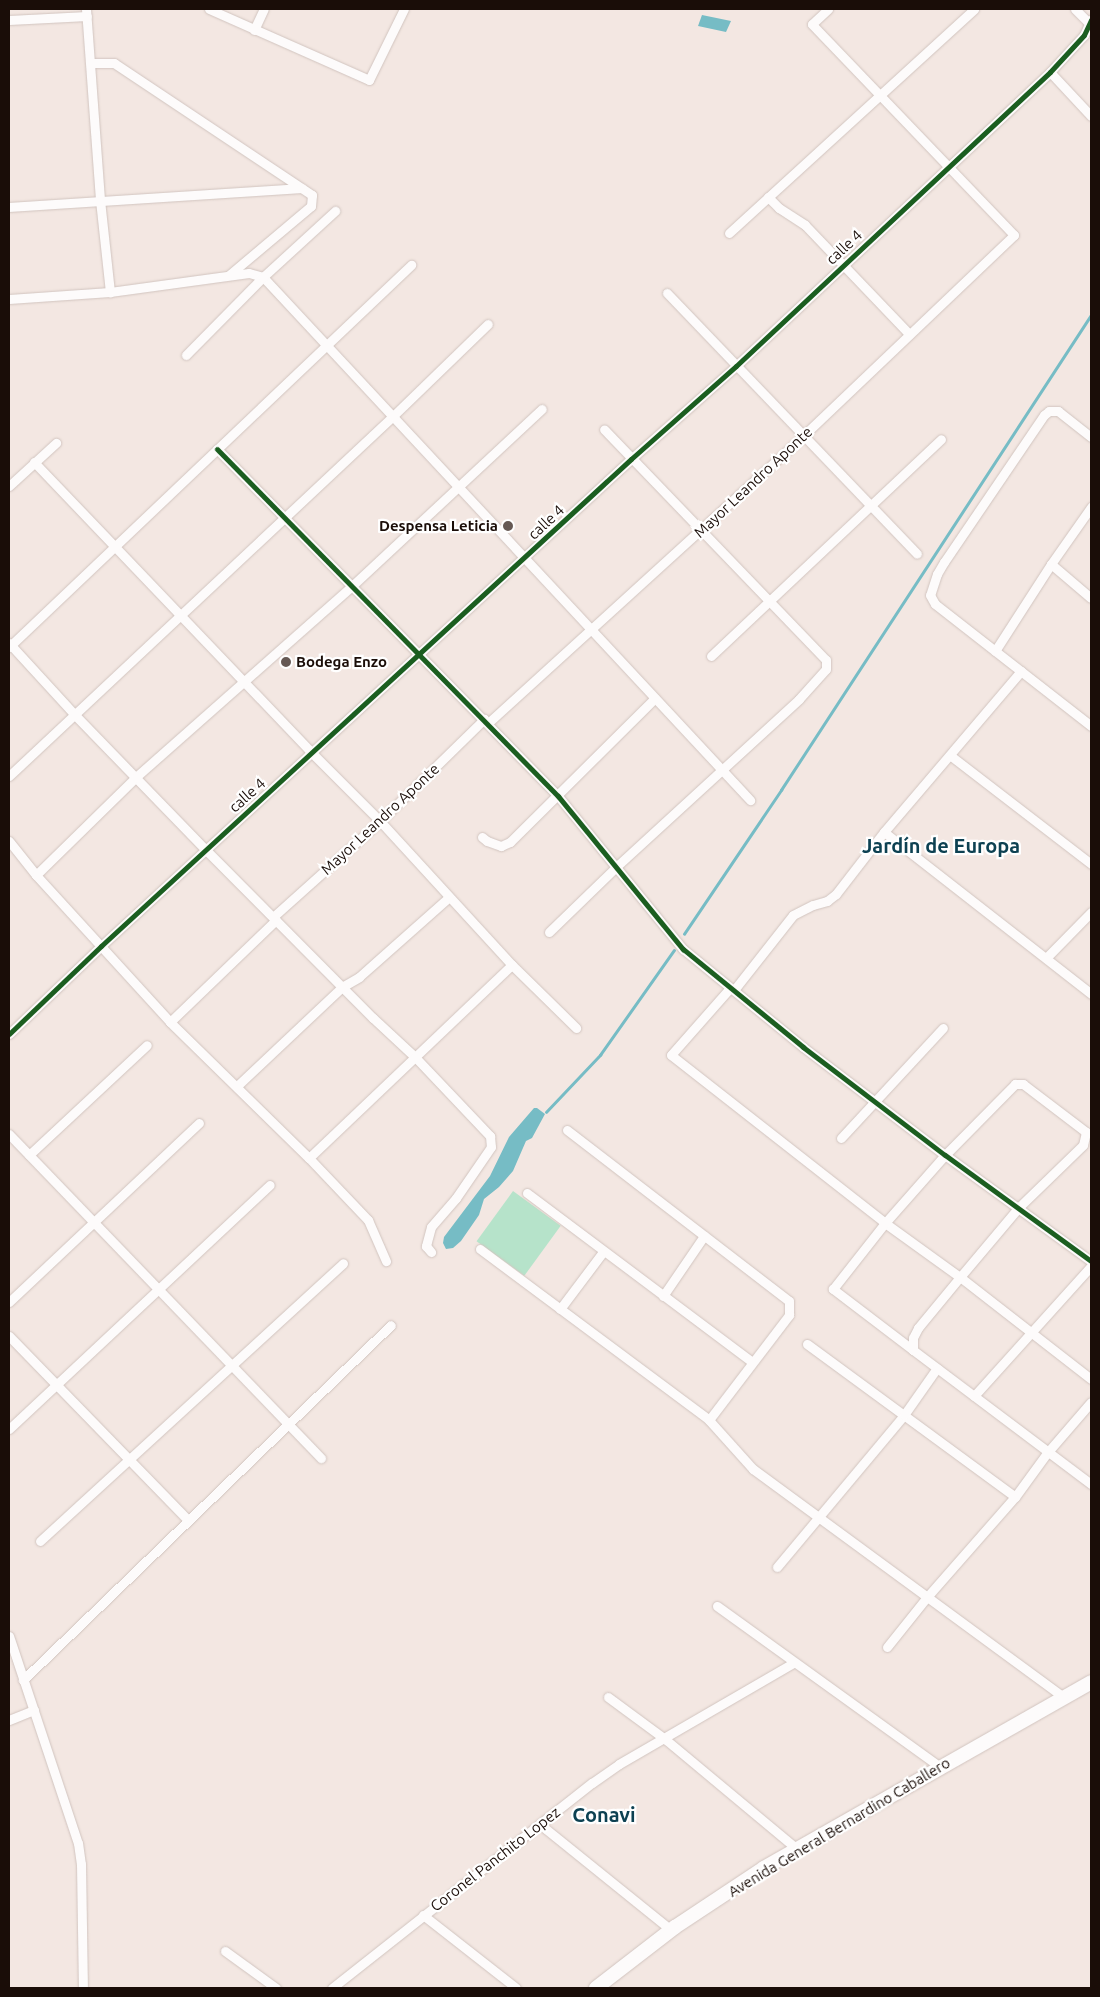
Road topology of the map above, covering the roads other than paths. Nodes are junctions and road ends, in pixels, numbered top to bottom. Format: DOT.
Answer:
graph roads {
  1 [pos="209,9"];
  2 [pos="264,9"];
  3 [pos="404,9"];
  4 [pos="828,9"];
  5 [pos="974,9"];
  6 [pos="1075,9"];
  7 [pos="87,12"];
  8 [pos="9,20"];
  9 [pos="1091,22"];
  10 [pos="254,30"];
  11 [pos="91,63"];
  12 [pos="1050,72"];
  13 [pos="879,96"];
  14 [pos="1091,116"];
  15 [pos="948,166"];
  16 [pos="301,188"];
  17 [pos="768,197"];
  18 [pos="100,200"];
  19 [pos="9,207"];
  20 [pos="335,211"];
  21 [pos="729,233"];
  22 [pos="844,264"];
  23 [pos="411,265"];
  24 [pos="228,275"];
  25 [pos="263,277"];
  26 [pos="110,292"];
  27 [pos="667,293"];
  28 [pos="9,299"];
  29 [pos="488,324"];
  30 [pos="909,334"];
  31 [pos="327,345"];
  32 [pos="186,355"];
  33 [pos="736,366"];
  34 [pos="542,409"];
  35 [pos="394,416"];
  36 [pos="604,430"];
  37 [pos="804,436"];
  38 [pos="1091,437"];
  39 [pos="941,439"];
  40 [pos="56,443"];
  41 [pos="218,449"];
  42 [pos="631,459"];
  43 [pos="34,462"];
  44 [pos="9,486"];
  45 [pos="459,486"];
  46 [pos="872,505"];
  47 [pos="1091,507"];
  48 [pos="284,519"];
  49 [pos="701,529"];
  50 [pos="116,545"];
  51 [pos="918,554"];
  52 [pos="526,558"];
  53 [pos="1051,564"];
  54 [pos="353,585"];
  55 [pos="1091,598"];
  56 [pos="770,601"];
  57 [pos="181,615"];
  58 [pos="590,630"];
  59 [pos="9,645"];
  60 [pos="995,651"];
  61 [pos="419,655"];
  62 [pos="711,656"];
  63 [pos="1021,671"];
  64 [pos="245,682"];
  65 [pos="655,698"];
  66 [pos="74,714"];
  67 [pos="486,721"];
  68 [pos="1091,726"];
  69 [pos="312,753"];
  70 [pos="951,756"];
  71 [pos="722,770"];
  72 [pos="9,776"];
  73 [pos="136,777"];
  74 [pos="558,796"];
  75 [pos="750,800"];
  76 [pos="380,820"];
  77 [pos="884,832"];
  78 [pos="482,837"];
  79 [pos="9,841"];
  80 [pos="206,850"];
  81 [pos="1091,864"];
  82 [pos="617,866"];
  83 [pos="36,875"];
  84 [pos="449,898"];
  85 [pos="1091,912"];
  86 [pos="275,918"];
  87 [pos="549,932"];
  88 [pos="101,946"];
  89 [pos="1046,958"];
  90 [pos="512,964"];
  91 [pos="342,987"];
  92 [pos="732,989"];
  93 [pos="1091,994"];
  94 [pos="170,1022"];
  95 [pos="576,1028"];
  96 [pos="942,1028"];
  97 [pos="9,1034"];
  98 [pos="147,1045"];
  99 [pos="416,1058"];
  100 [pos="236,1086"];
  101 [pos="874,1101"];
  102 [pos="199,1123"];
  103 [pos="567,1130"];
  104 [pos="9,1134"];
  105 [pos="841,1138"];
  106 [pos="29,1155"];
  107 [pos="945,1155"];
  108 [pos="309,1158"];
  109 [pos="270,1185"];
  110 [pos="527,1193"];
  111 [pos="1019,1207"];
  112 [pos="94,1222"];
  113 [pos="885,1223"];
  114 [pos="704,1236"];
  115 [pos="480,1249"];
  116 [pos="432,1252"];
  117 [pos="604,1252"];
  118 [pos="386,1261"];
  119 [pos="1091,1261"];
  120 [pos="343,1263"];
  121 [pos="1091,1266"];
  122 [pos="960,1276"];
  123 [pos="159,1289"];
  124 [pos="663,1296"];
  125 [pos="9,1302"];
  126 [pos="560,1309"];
  127 [pos="391,1325"];
  128 [pos="1032,1333"];
  129 [pos="9,1336"];
  130 [pos="807,1344"];
  131 [pos="913,1350"];
  132 [pos="752,1362"];
  133 [pos="232,1365"];
  134 [pos="938,1368"];
  135 [pos="1091,1379"];
  136 [pos="56,1385"];
  137 [pos="974,1396"];
  138 [pos="1091,1402"];
  139 [pos="904,1415"];
  140 [pos="709,1420"];
  141 [pos="288,1424"];
  142 [pos="9,1430"];
  143 [pos="1047,1453"];
  144 [pos="322,1458"];
  145 [pos="129,1460"];
  146 [pos="1091,1484"];
  147 [pos="1015,1497"];
  148 [pos="818,1516"];
  149 [pos="188,1520"];
  150 [pos="40,1541"];
  151 [pos="776,1567"];
  152 [pos="927,1597"];
  153 [pos="717,1606"];
  154 [pos="9,1636"];
  155 [pos="887,1647"];
  156 [pos="793,1663"];
  157 [pos="23,1680"];
  158 [pos="1091,1682"];
  159 [pos="608,1697"];
  160 [pos="1063,1697"];
  161 [pos="34,1710"];
  162 [pos="9,1720"];
  163 [pos="665,1739"];
  164 [pos="940,1767"];
  165 [pos="541,1825"];
  166 [pos="797,1850"];
  167 [pos="423,1915"];
  168 [pos="671,1930"];
  169 [pos="225,1951"];
  170 [pos="83,1988"];
  171 [pos="276,1988"];
  172 [pos="332,1988"];
  173 [pos="516,1988"];
  174 [pos="596,1988"];
  1 -- 10 [label="street"];
  2 -- 10 [label="street"];
  3 -- 10 [label="street"];
  4 -- 13 [label="street"];
  5 -- 13 [label="street"];
  6 -- 9 [label="street"];
  7 -- 8 [label="street"];
  7 -- 11 [label="street"];
  9 -- 12 [label="street, calle 4"];
  11 -- 16 [label="street"];
  11 -- 18 [label="street"];
  12 -- 14 [label="street"];
  12 -- 15 [label="street, calle 4"];
  13 -- 15 [label="street"];
  13 -- 17 [label="street"];
  15 -- 22 [label="street, calle 4"];
  15 -- 30 [label="street, Mayor Leandro Aponte"];
  16 -- 18 [label="street"];
  16 -- 24 [label="street"];
  17 -- 21 [label="street"];
  17 -- 22 [label="street"];
  18 -- 19 [label="street"];
  18 -- 26 [label="street"];
  20 -- 25 [label="street"];
  22 -- 30 [label="street"];
  22 -- 33 [label="street, calle 4"];
  23 -- 31 [label="street"];
  24 -- 25 [label="street"];
  24 -- 26 [label="street"];
  25 -- 31 [label="street"];
  25 -- 32 [label="street"];
  26 -- 28 [label="street"];
  27 -- 33 [label="street"];
  29 -- 35 [label="street"];
  30 -- 37 [label="street, Mayor Leandro Aponte"];
  31 -- 35 [label="street"];
  31 -- 41 [label="street"];
  33 -- 37 [label="street"];
  33 -- 42 [label="street, calle 4"];
  34 -- 45 [label="street"];
  35 -- 45 [label="street"];
  35 -- 48 [label="street"];
  36 -- 42 [label="street"];
  37 -- 46 [label="street"];
  37 -- 49 [label="street, Mayor Leandro Aponte"];
  38 -- 60 [label="street"];
  39 -- 46 [label="street"];
  40 -- 43 [label="street"];
  41 -- 48 [label="street"];
  41 -- 50 [label="street"];
  42 -- 49 [label="street"];
  42 -- 52 [label="street, calle 4"];
  43 -- 44 [label="street"];
  43 -- 50 [label="street"];
  45 -- 52 [label="street"];
  45 -- 54 [label="street"];
  46 -- 51 [label="street"];
  46 -- 56 [label="street"];
  47 -- 53 [label="street"];
  48 -- 54 [label="street"];
  48 -- 57 [label="street"];
  49 -- 56 [label="street"];
  49 -- 58 [label="street, Mayor Leandro Aponte"];
  50 -- 57 [label="street"];
  50 -- 59 [label="street"];
  52 -- 58 [label="street"];
  52 -- 61 [label="street, calle 4"];
  53 -- 55 [label="street"];
  53 -- 60 [label="street"];
  54 -- 61 [label="street"];
  54 -- 64 [label="street"];
  56 -- 62 [label="street"];
  56 -- 71 [label="street"];
  57 -- 64 [label="street"];
  57 -- 66 [label="street"];
  58 -- 65 [label="street"];
  58 -- 67 [label="street, Mayor Leandro Aponte"];
  59 -- 66 [label="street"];
  60 -- 63 [label="street"];
  61 -- 67 [label="street"];
  61 -- 69 [label="street, calle 4"];
  63 -- 68 [label="street"];
  63 -- 70 [label="street"];
  64 -- 69 [label="street"];
  64 -- 73 [label="street"];
  65 -- 71 [label="street"];
  65 -- 74 [label="street"];
  66 -- 72 [label="street"];
  66 -- 73 [label="street"];
  67 -- 74 [label="street"];
  67 -- 76 [label="street, Mayor Leandro Aponte"];
  69 -- 76 [label="street"];
  69 -- 80 [label="street, calle 4"];
  70 -- 77 [label="street"];
  70 -- 81 [label="street"];
  71 -- 75 [label="street"];
  71 -- 82 [label="street"];
  73 -- 80 [label="street"];
  73 -- 83 [label="street"];
  74 -- 78 [label="street"];
  74 -- 82 [label="street"];
  76 -- 84 [label="street"];
  76 -- 86 [label="street, Mayor Leandro Aponte"];
  77 -- 89 [label="street"];
  77 -- 92 [label="street"];
  79 -- 83 [label="street"];
  80 -- 86 [label="street"];
  80 -- 88 [label="street, calle 4"];
  82 -- 87 [label="street"];
  82 -- 92 [label="street"];
  83 -- 88 [label="street"];
  84 -- 90 [label="street"];
  84 -- 91 [label="street"];
  85 -- 89 [label="street"];
  86 -- 91 [label="street"];
  86 -- 94 [label="street, Mayor Leandro Aponte"];
  88 -- 94 [label="street"];
  88 -- 97 [label="street, calle 4"];
  89 -- 93 [label="street"];
  90 -- 95 [label="street"];
  90 -- 99 [label="street"];
  91 -- 99 [label="street"];
  91 -- 100 [label="street"];
  92 -- 101 [label="street"];
  92 -- 113 [label="street"];
  94 -- 100 [label="street"];
  96 -- 101 [label="street"];
  98 -- 106 [label="street"];
  99 -- 108 [label="street"];
  99 -- 116 [label="street"];
  100 -- 108 [label="street"];
  101 -- 105 [label="street"];
  101 -- 107 [label="street"];
  102 -- 112 [label="street"];
  103 -- 114 [label="street"];
  104 -- 106 [label="street"];
  106 -- 112 [label="street"];
  107 -- 111 [label="street"];
  107 -- 111 [label="street"];
  107 -- 113 [label="street"];
  108 -- 118 [label="street"];
  109 -- 123 [label="street"];
  110 -- 117 [label="street"];
  111 -- 119 [label="street"];
  111 -- 122 [label="street"];
  112 -- 123 [label="street"];
  112 -- 125 [label="street"];
  113 -- 122 [label="street"];
  113 -- 131 [label="street"];
  114 -- 124 [label="street"];
  114 -- 132 [label="street"];
  115 -- 126 [label="street"];
  117 -- 124 [label="street"];
  117 -- 126 [label="street"];
  120 -- 133 [label="street"];
  121 -- 128 [label="street"];
  122 -- 128 [label="street"];
  122 -- 131 [label="street"];
  123 -- 133 [label="street"];
  123 -- 136 [label="street"];
  124 -- 132 [label="street"];
  126 -- 140 [label="street"];
  127 -- 141 [label="street"];
  128 -- 135 [label="street"];
  128 -- 137 [label="street"];
  129 -- 136 [label="street"];
  130 -- 139 [label="street"];
  131 -- 134 [label="street"];
  132 -- 140 [label="street"];
  133 -- 141 [label="street"];
  133 -- 145 [label="street"];
  134 -- 137 [label="street"];
  134 -- 139 [label="street"];
  136 -- 142 [label="street"];
  136 -- 145 [label="street"];
  137 -- 143 [label="street"];
  138 -- 143 [label="street"];
  139 -- 147 [label="street"];
  139 -- 148 [label="street"];
  140 -- 148 [label="street"];
  141 -- 144 [label="street"];
  141 -- 149 [label="street"];
  143 -- 146 [label="street"];
  143 -- 147 [label="street"];
  145 -- 149 [label="street"];
  145 -- 150 [label="street"];
  147 -- 152 [label="street"];
  148 -- 151 [label="street"];
  148 -- 152 [label="street"];
  149 -- 157 [label="street"];
  152 -- 155 [label="street"];
  152 -- 160 [label="street"];
  153 -- 156 [label="street"];
  154 -- 157 [label="street"];
  156 -- 163 [label="street, Coronel Panchito Lopez"];
  156 -- 164 [label="street"];
  157 -- 161 [label="street"];
  158 -- 160 [label="highway, Avenida General Bernardino Caballero"];
  159 -- 163 [label="street"];
  160 -- 164 [label="highway, Avenida General Bernardino Caballero"];
  161 -- 162 [label="street"];
  161 -- 170 [label="street"];
  163 -- 165 [label="street, Coronel Panchito Lopez"];
  163 -- 166 [label="street"];
  164 -- 166 [label="highway, Avenida General Bernardino Caballero"];
  165 -- 167 [label="street, Coronel Panchito Lopez"];
  165 -- 168 [label="street"];
  166 -- 168 [label="highway, Avenida General Bernardino Caballero"];
  167 -- 172 [label="street, Coronel Panchito Lopez"];
  167 -- 173 [label="street"];
  168 -- 174 [label="highway, Avenida General Bernardino Caballero"];
  169 -- 171 [label="street"];
}
